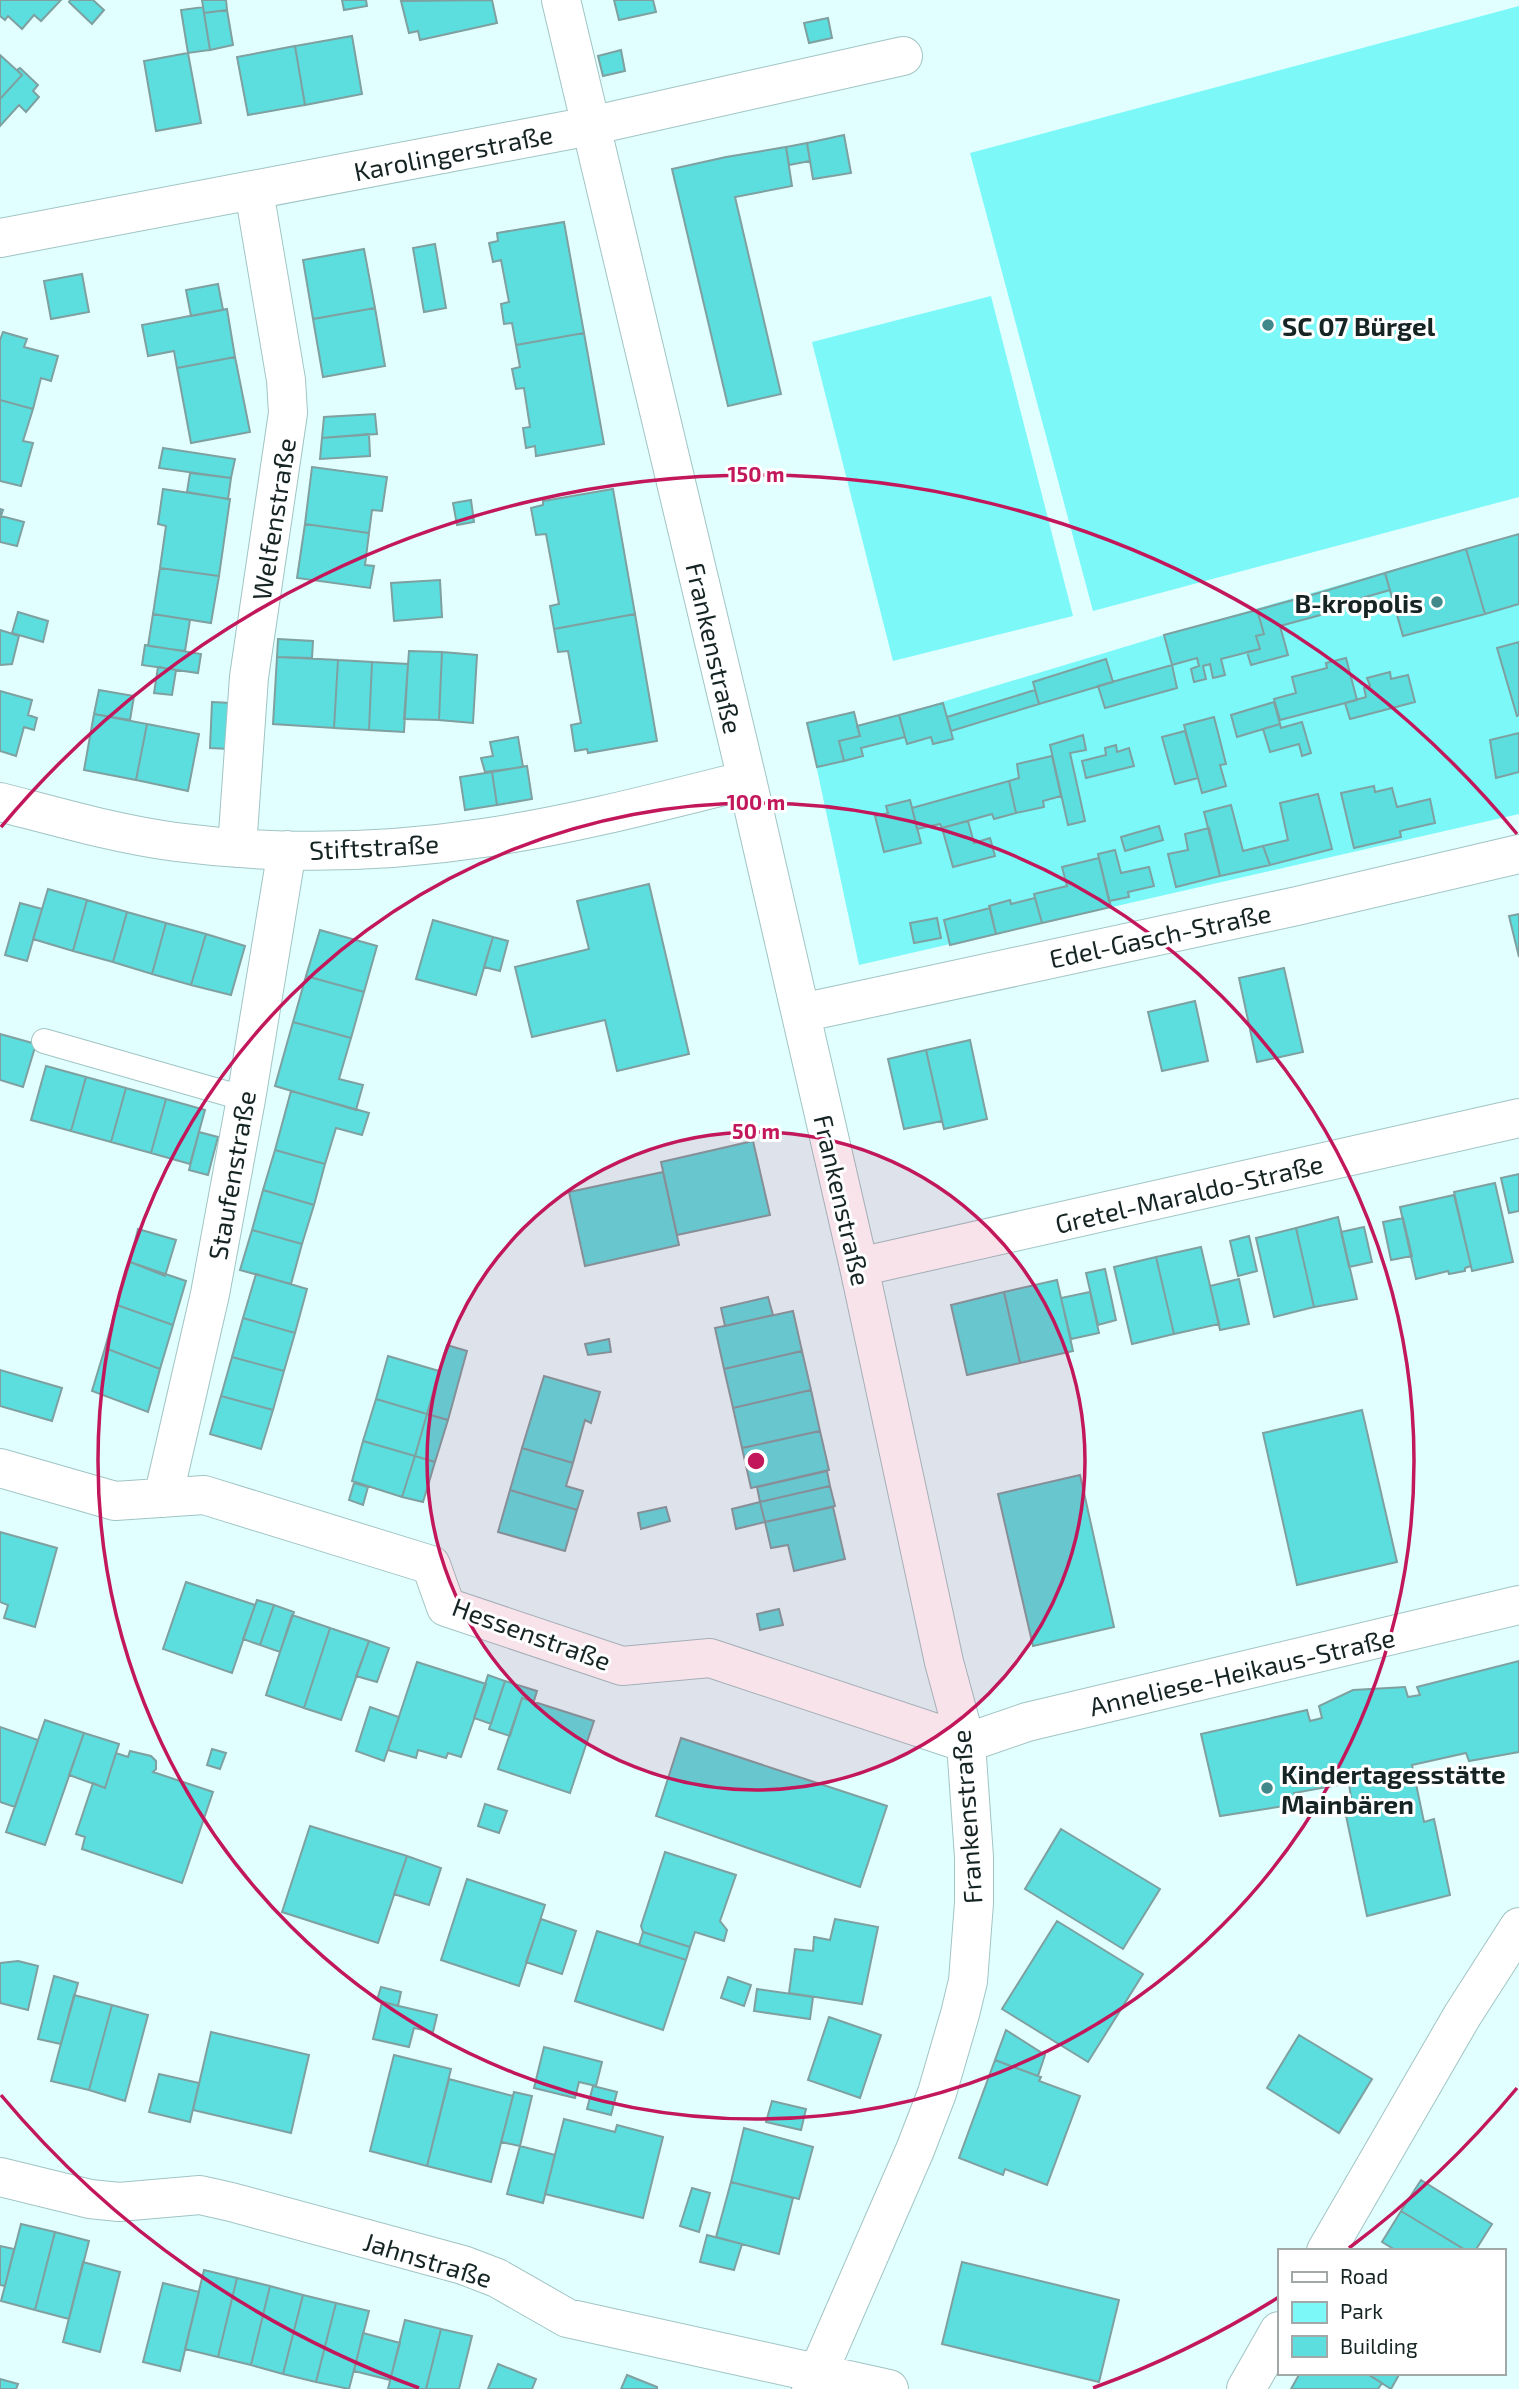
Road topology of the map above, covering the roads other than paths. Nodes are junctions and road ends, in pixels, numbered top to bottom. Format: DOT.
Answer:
graph roads {
  1 [pos="561,0"];
  2 [pos="903,56"];
  3 [pos="590,126"];
  4 [pos="254,191"];
  5 [pos="0,237"];
  6 [pos="747,780"];
  7 [pos="0,802"];
  8 [pos="237,848"];
  9 [pos="287,850"];
  10 [pos="1519,855"];
  11 [pos="801,1013"];
  12 [pos="44,1041"];
  13 [pos="246,1099"];
  14 [pos="1519,1118"];
  15 [pos="859,1267"];
  16 [pos="0,1468"];
  17 [pos="163,1498"];
  18 [pos="1519,1605"];
  19 [pos="966,1743"];
  20 [pos="1519,1927"];
  21 [pos="0,2177"];
  22 [pos="1327,2249"];
  23 [pos="1278,2333"];
  24 [pos="814,2381"];
  25 [pos="890,2389"];
  26 [pos="1245,2389"];
  1 -- 3 [label="street, Frankenstraße"];
  2 -- 3 [label="street, Karolingerstraße"];
  3 -- 4 [label="street, Karolingerstraße"];
  3 -- 6 [label="street, Frankenstraße"];
  4 -- 5 [label="street, Karolingerstraße"];
  4 -- 8 [label="street, Welfenstraße"];
  6 -- 9 [label="street, Stiftstraße"];
  6 -- 11 [label="street, Frankenstraße"];
  7 -- 8 [label="street, Stiftstraße"];
  8 -- 9 [label="street, Stiftstraße"];
  9 -- 13 [label="street, Staufenstraße"];
  10 -- 11 [label="street, Edel-Gasch-Straße"];
  11 -- 15 [label="street, Frankenstraße"];
  12 -- 13 [label="lane"];
  13 -- 17 [label="street, Staufenstraße"];
  14 -- 15 [label="street, Gretel-Maraldo-Straße"];
  15 -- 19 [label="street, Frankenstraße"];
  16 -- 17 [label="street, Hessenstraße"];
  17 -- 19 [label="street, Hessenstraße"];
  18 -- 19 [label="street, Anneliese-Heikaus-Straße"];
  19 -- 24 [label="street, Frankenstraße"];
  20 -- 22 [label="street"];
  21 -- 24 [label="street, Jahnstraße"];
  23 -- 26 [label="street"];
  24 -- 25 [label="street, Jahnstraße"];
}
